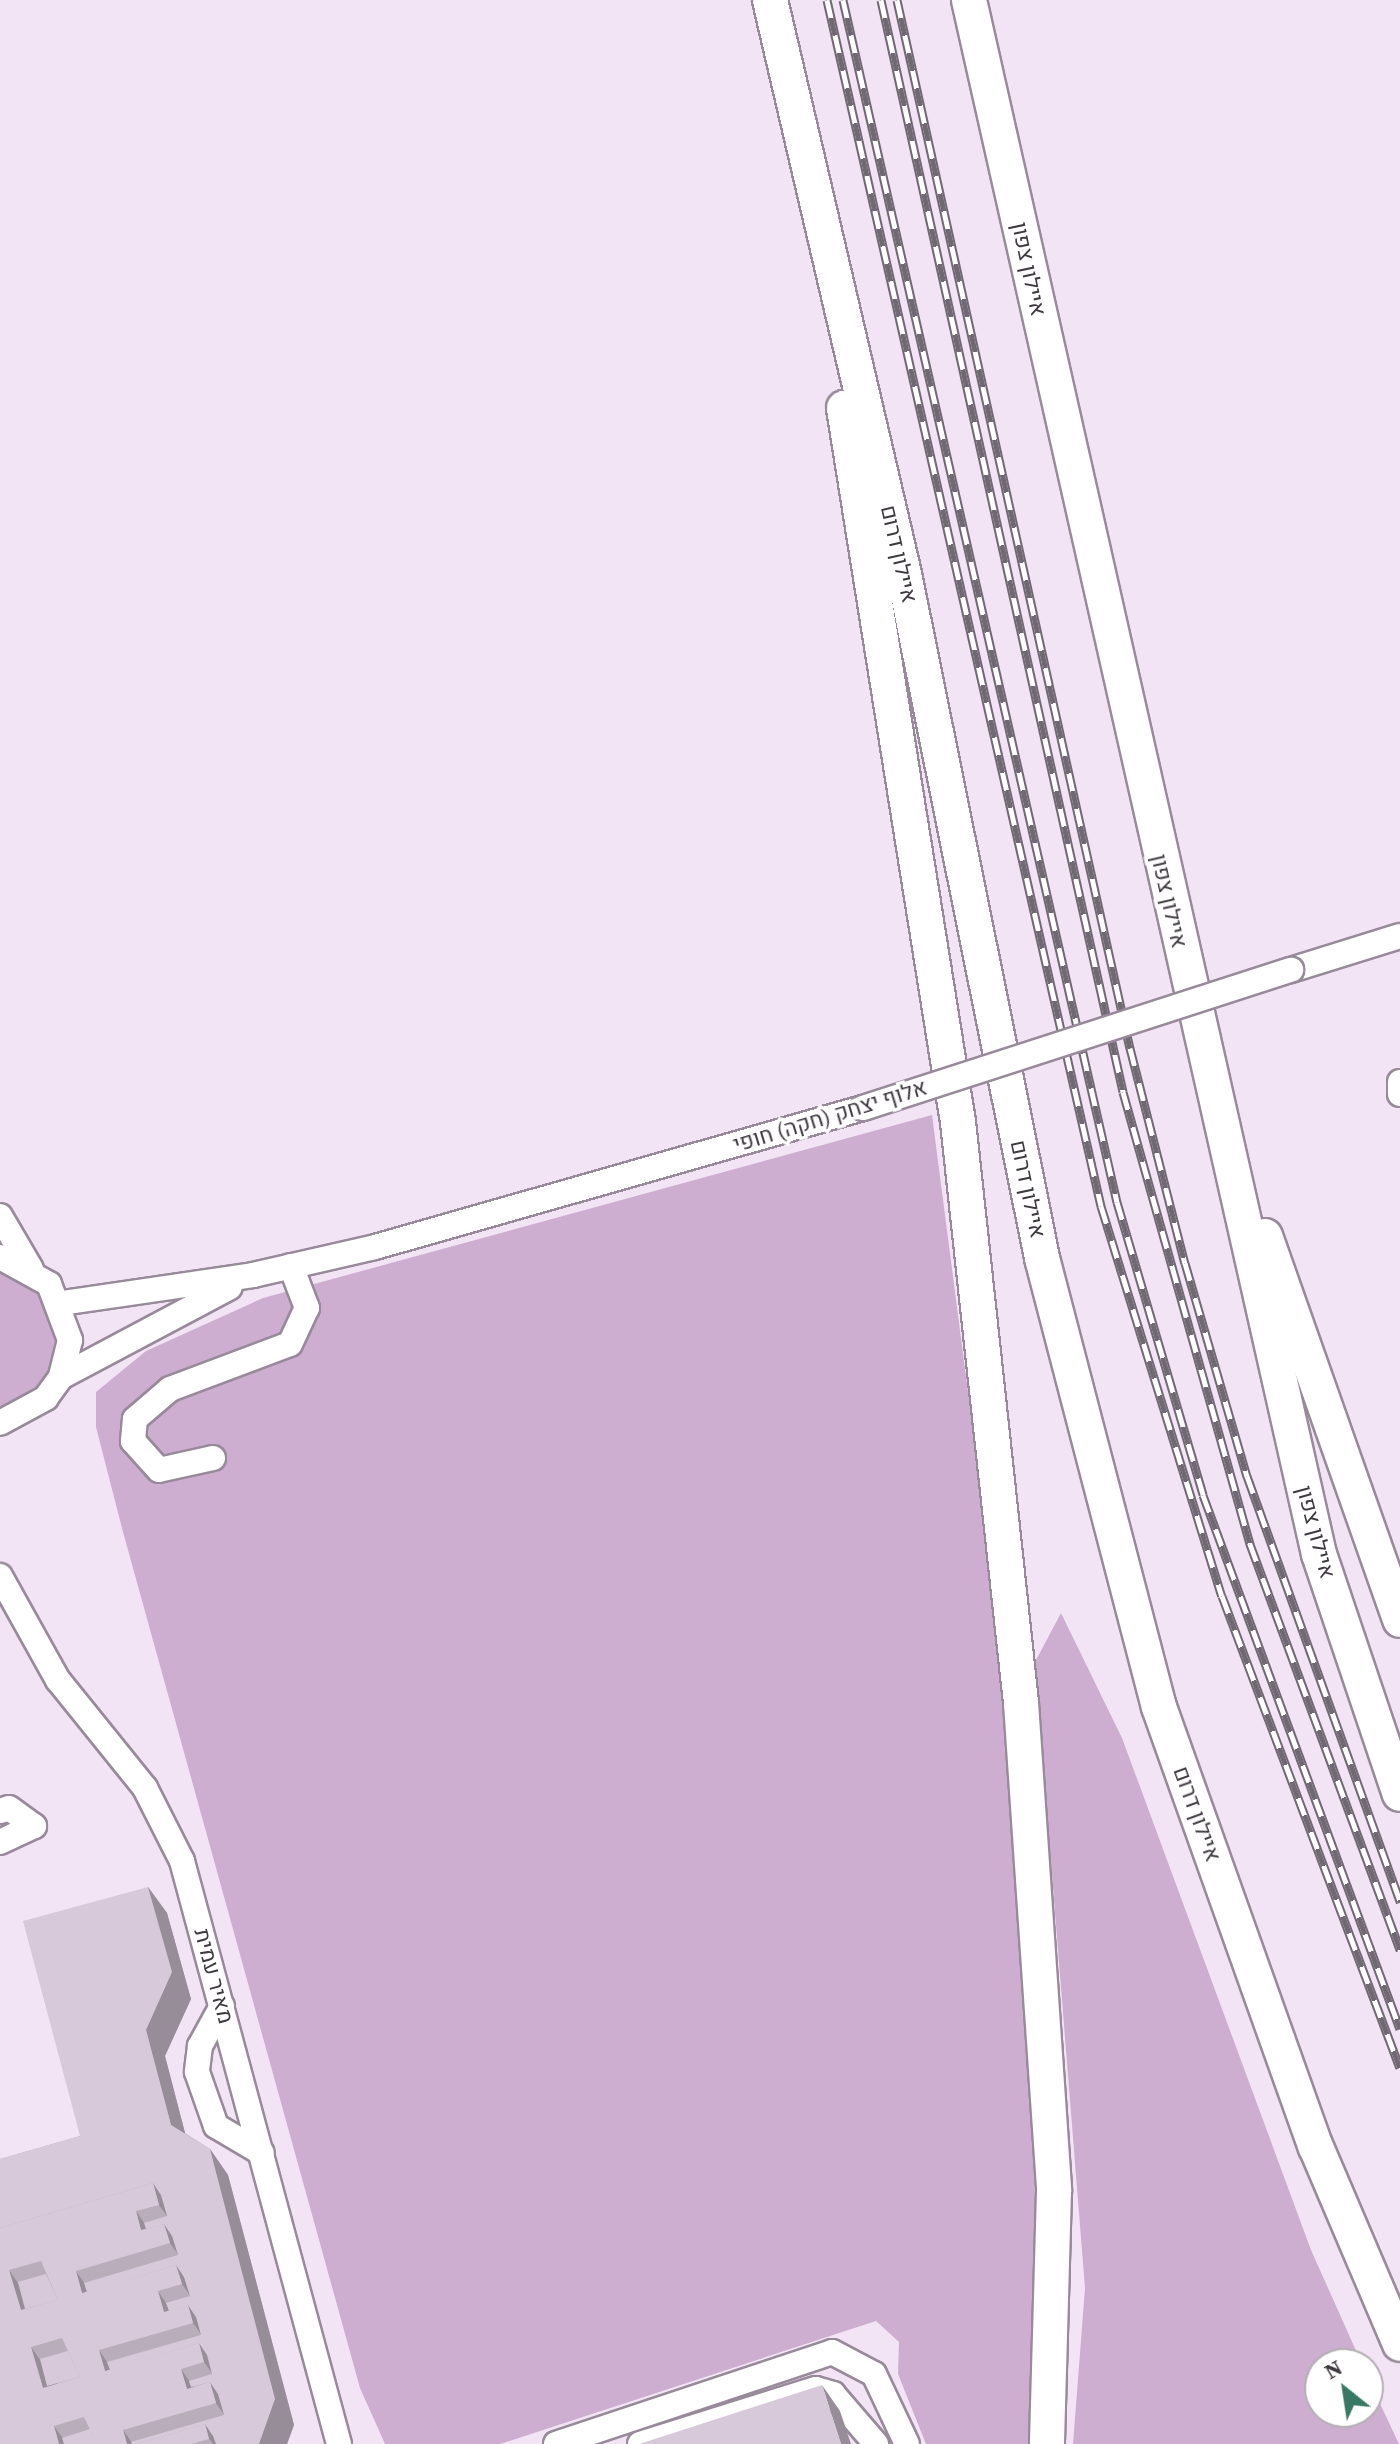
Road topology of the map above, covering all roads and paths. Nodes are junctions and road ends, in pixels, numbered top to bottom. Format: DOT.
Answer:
graph roads {
  1 [pos="770,0"];
  2 [pos="969,0"];
  3 [pos="798,123"];
  4 [pos="1400,936"];
  5 [pos="1199,1038"];
  6 [pos="1400,1082"];
  7 [pos="1400,1094"];
  8 [pos="0,1216"];
  9 [pos="0,1257"];
  10 [pos="291,1266"];
  11 [pos="31,1269"];
  12 [pos="253,1275"];
  13 [pos="62,1303"];
  14 [pos="61,1377"];
  15 [pos="0,1423"];
  16 [pos="213,1458"];
  17 [pos="1,1579"];
  18 [pos="1400,1620"];
  19 [pos="1400,1794"];
  20 [pos="0,1811"];
  21 [pos="0,1842"];
  22 [pos="222,2006"];
  23 [pos="262,2153"];
  24 [pos="1400,2344"];
  25 [pos="638,2416"];
  26 [pos="333,2419"];
  27 [pos="669,2439"];
  28 [pos="323,2444"];
  29 [pos="339,2444"];
  30 [pos="556,2444"];
  31 [pos="640,2444"];
  32 [pos="876,2444"];
  33 [pos="907,2444"];
  34 [pos="1047,2444"];
  1 -- 3 [label="highway, איילון דרום"];
  2 -- 5 [label="highway, איילון צפון"];
  3 -- 24 [label="highway, איילון דרום"];
  3 -- 34 [label="highway"];
  4 -- 10 [label="street, אלוף יצחק (חקה) חופי, bridge"];
  5 -- 18 [label="highway"];
  5 -- 19 [label="highway, איילון צפון"];
  6 -- 7 [label="street"];
  8 -- 11 [label="street"];
  9 -- 11 [label="street"];
  10 -- 12 [label="street, אלוף יצחק (חקה) חופי"];
  10 -- 16 [label="street"];
  11 -- 13 [label="street"];
  12 -- 13 [label="street, אלוף יצחק (חקה) חופי"];
  12 -- 14 [label="street, אלוף יצחק (חקה) חופי"];
  13 -- 14 [label="street"];
  14 -- 15 [label="street"];
  17 -- 22 [label="street, מאיר עמית"];
  20 -- 21 [label="street"];
  22 -- 23 [label="street, מאיר עמית"];
  22 -- 23 [label="street"];
  23 -- 26 [label="street, מאיר עמית"];
  25 -- 27 [label="street"];
  25 -- 30 [label="street"];
  25 -- 33 [label="street"];
  26 -- 28 [label="street"];
  26 -- 29 [label="street, מאיר עמית"];
  27 -- 31 [label="street"];
  27 -- 32 [label="street"];
}
